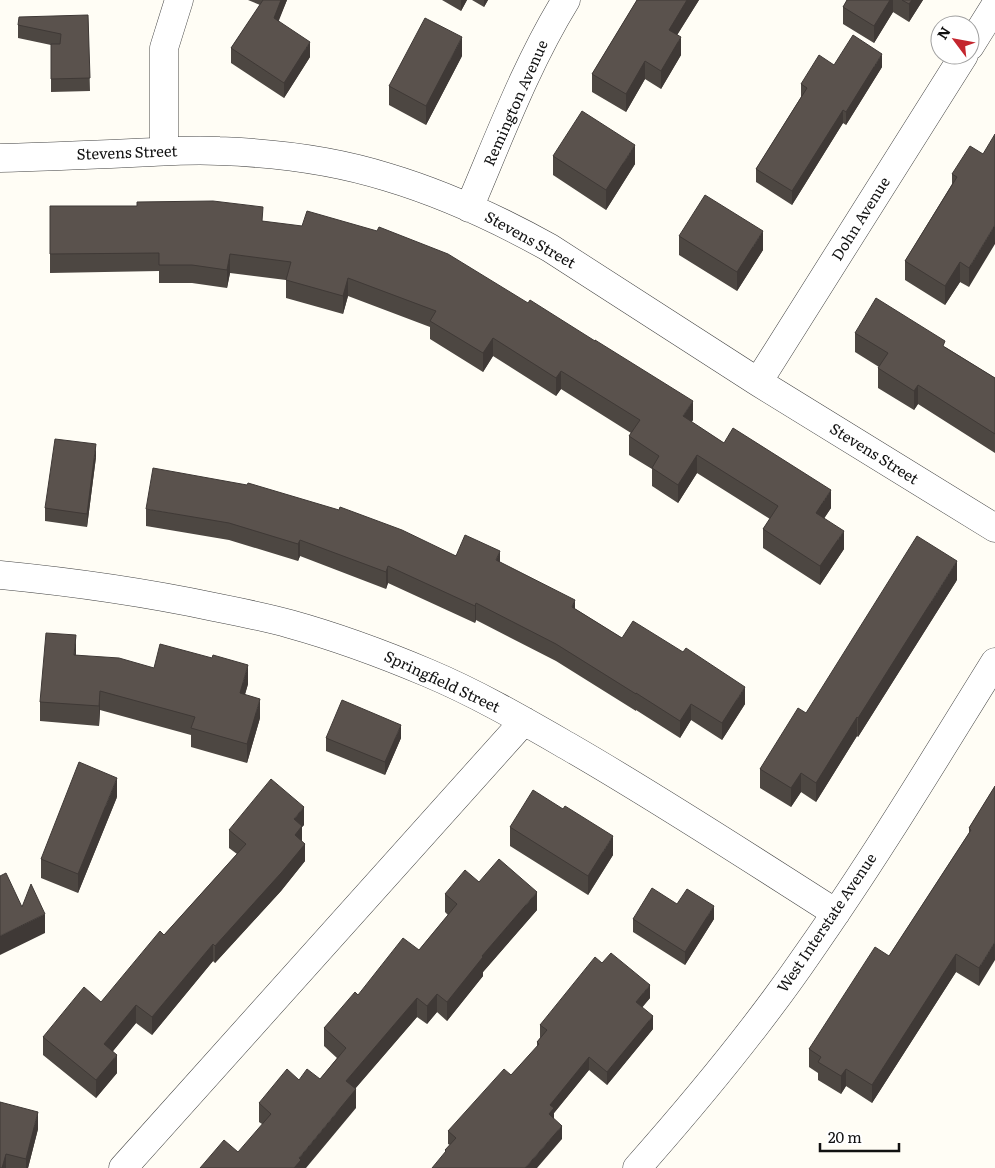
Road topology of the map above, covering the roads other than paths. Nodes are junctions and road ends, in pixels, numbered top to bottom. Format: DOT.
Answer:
graph roads {
  1 [pos="180,0"];
  2 [pos="566,0"];
  3 [pos="995,6"];
  4 [pos="980,30"];
  5 [pos="958,65"];
  6 [pos="164,152"];
  7 [pos="0,158"];
  8 [pos="469,208"];
  9 [pos="758,382"];
  10 [pos="995,528"];
  11 [pos="0,575"];
  12 [pos="995,662"];
  13 [pos="524,721"];
  14 [pos="836,913"];
  15 [pos="123,1168"];
  16 [pos="637,1168"];
  1 -- 6 [label="street"];
  2 -- 8 [label="street, Remington Avenue"];
  3 -- 4 [label="street"];
  5 -- 9 [label="street, Dohn Avenue"];
  6 -- 7 [label="street, Stevens Street"];
  6 -- 8 [label="street, Stevens Street"];
  8 -- 9 [label="street, Stevens Street"];
  9 -- 10 [label="street, Stevens Street"];
  11 -- 13 [label="street, Springfield Street"];
  12 -- 14 [label="street, West Interstate Avenue"];
  13 -- 14 [label="street, Springfield Street"];
  13 -- 15 [label="street"];
  14 -- 16 [label="street, West Interstate Avenue"];
}
